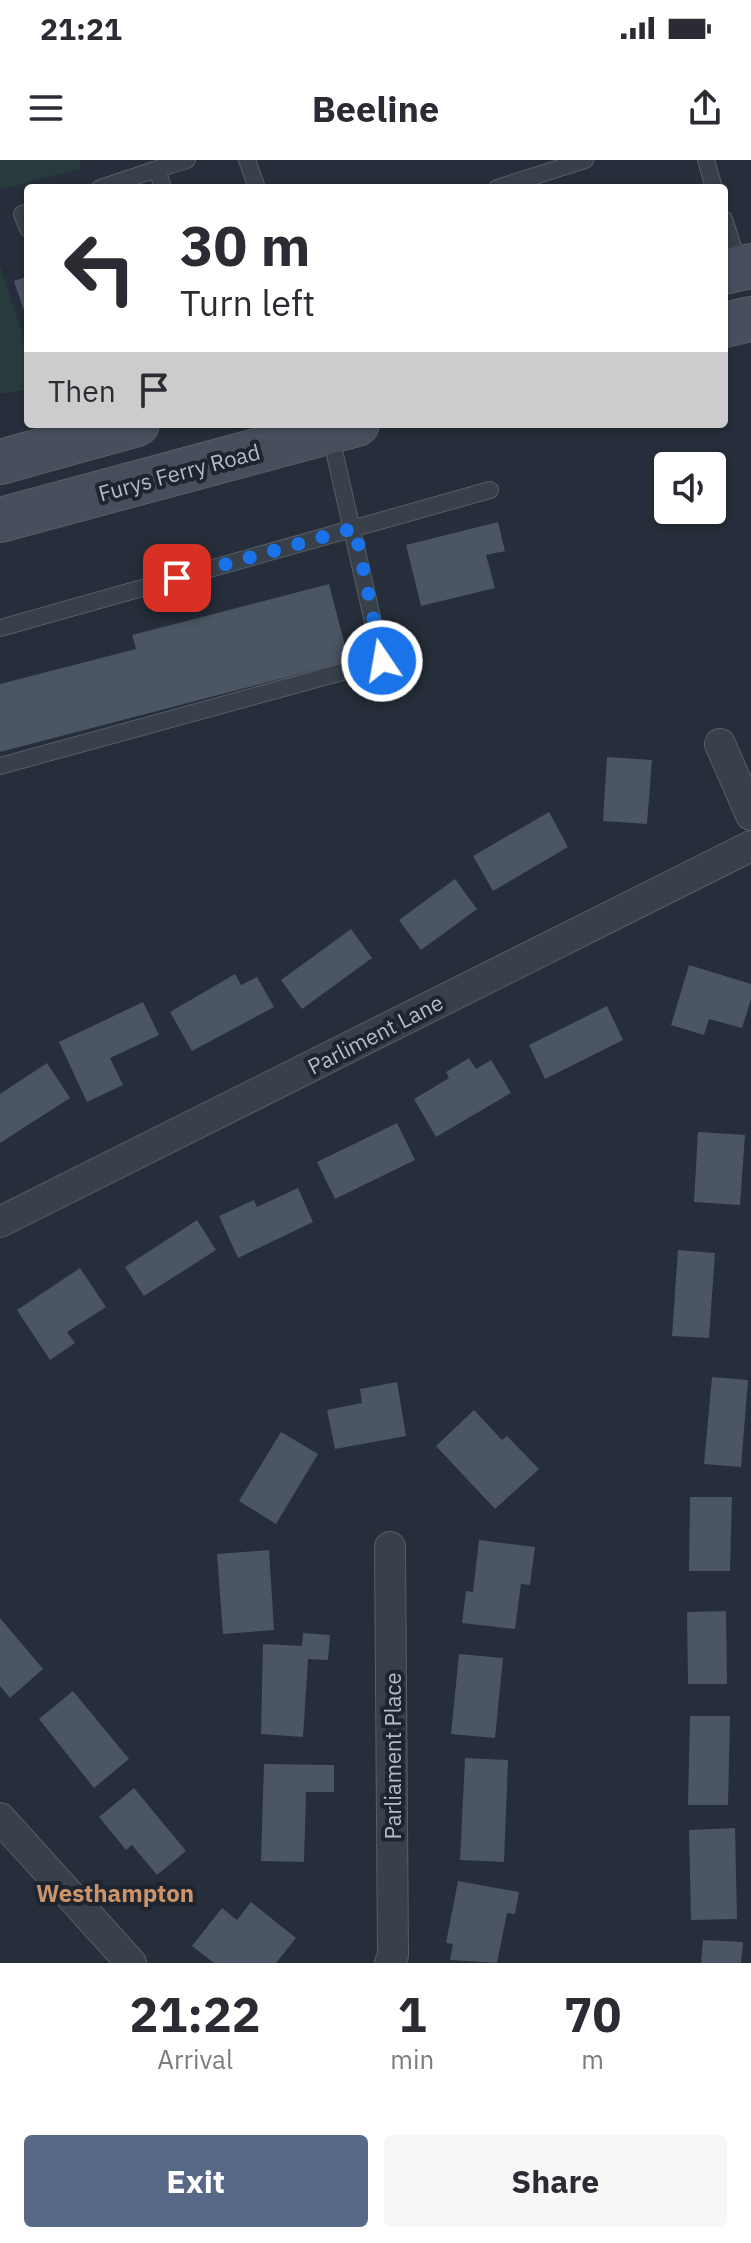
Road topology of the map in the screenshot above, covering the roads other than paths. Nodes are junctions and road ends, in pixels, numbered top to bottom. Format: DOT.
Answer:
graph roads {
  1 [pos="187,160"];
  2 [pos="247,160"];
  3 [pos="585,160"];
  4 [pos="706,160"];
  5 [pos="157,169"];
  6 [pos="112,184"];
  7 [pos="162,184"];
  8 [pos="256,184"];
  9 [pos="510,184"];
  10 [pos="713,184"];
  11 [pos="728,233"];
  12 [pos="738,268"];
  13 [pos="751,319"];
  14 [pos="728,324"];
  15 [pos="123,428"];
  16 [pos="331,428"];
  17 [pos="338,428"];
  18 [pos="0,462"];
  19 [pos="490,490"];
  20 [pos="0,520"];
  21 [pos="355,528"];
  22 [pos="0,628"];
  23 [pos="720,744"];
  24 [pos="0,766"];
  25 [pos="751,815"];
  26 [pos="751,846"];
  27 [pos="0,1222"];
  28 [pos="390,1547"];
  29 [pos="0,1818"];
  30 [pos="131,1963"];
  31 [pos="390,1963"];
  1 -- 5 [label="lane"];
  2 -- 8 [label="lane"];
  3 -- 9 [label="lane"];
  4 -- 10 [label="lane"];
  5 -- 6 [label="lane"];
  5 -- 7 [label="lane"];
  11 -- 12 [label="lane"];
  13 -- 14 [label="main road"];
  15 -- 18 [label="main road"];
  16 -- 20 [label="main road, Furys Ferry Road"];
  17 -- 21 [label="lane"];
  19 -- 21 [label="lane"];
  21 -- 22 [label="lane"];
  21 -- 24 [label="lane"];
  23 -- 25 [label="street"];
  26 -- 27 [label="street, Parliment Lane"];
  28 -- 31 [label="street, Parliament Place"];
  29 -- 30 [label="street"];
}
